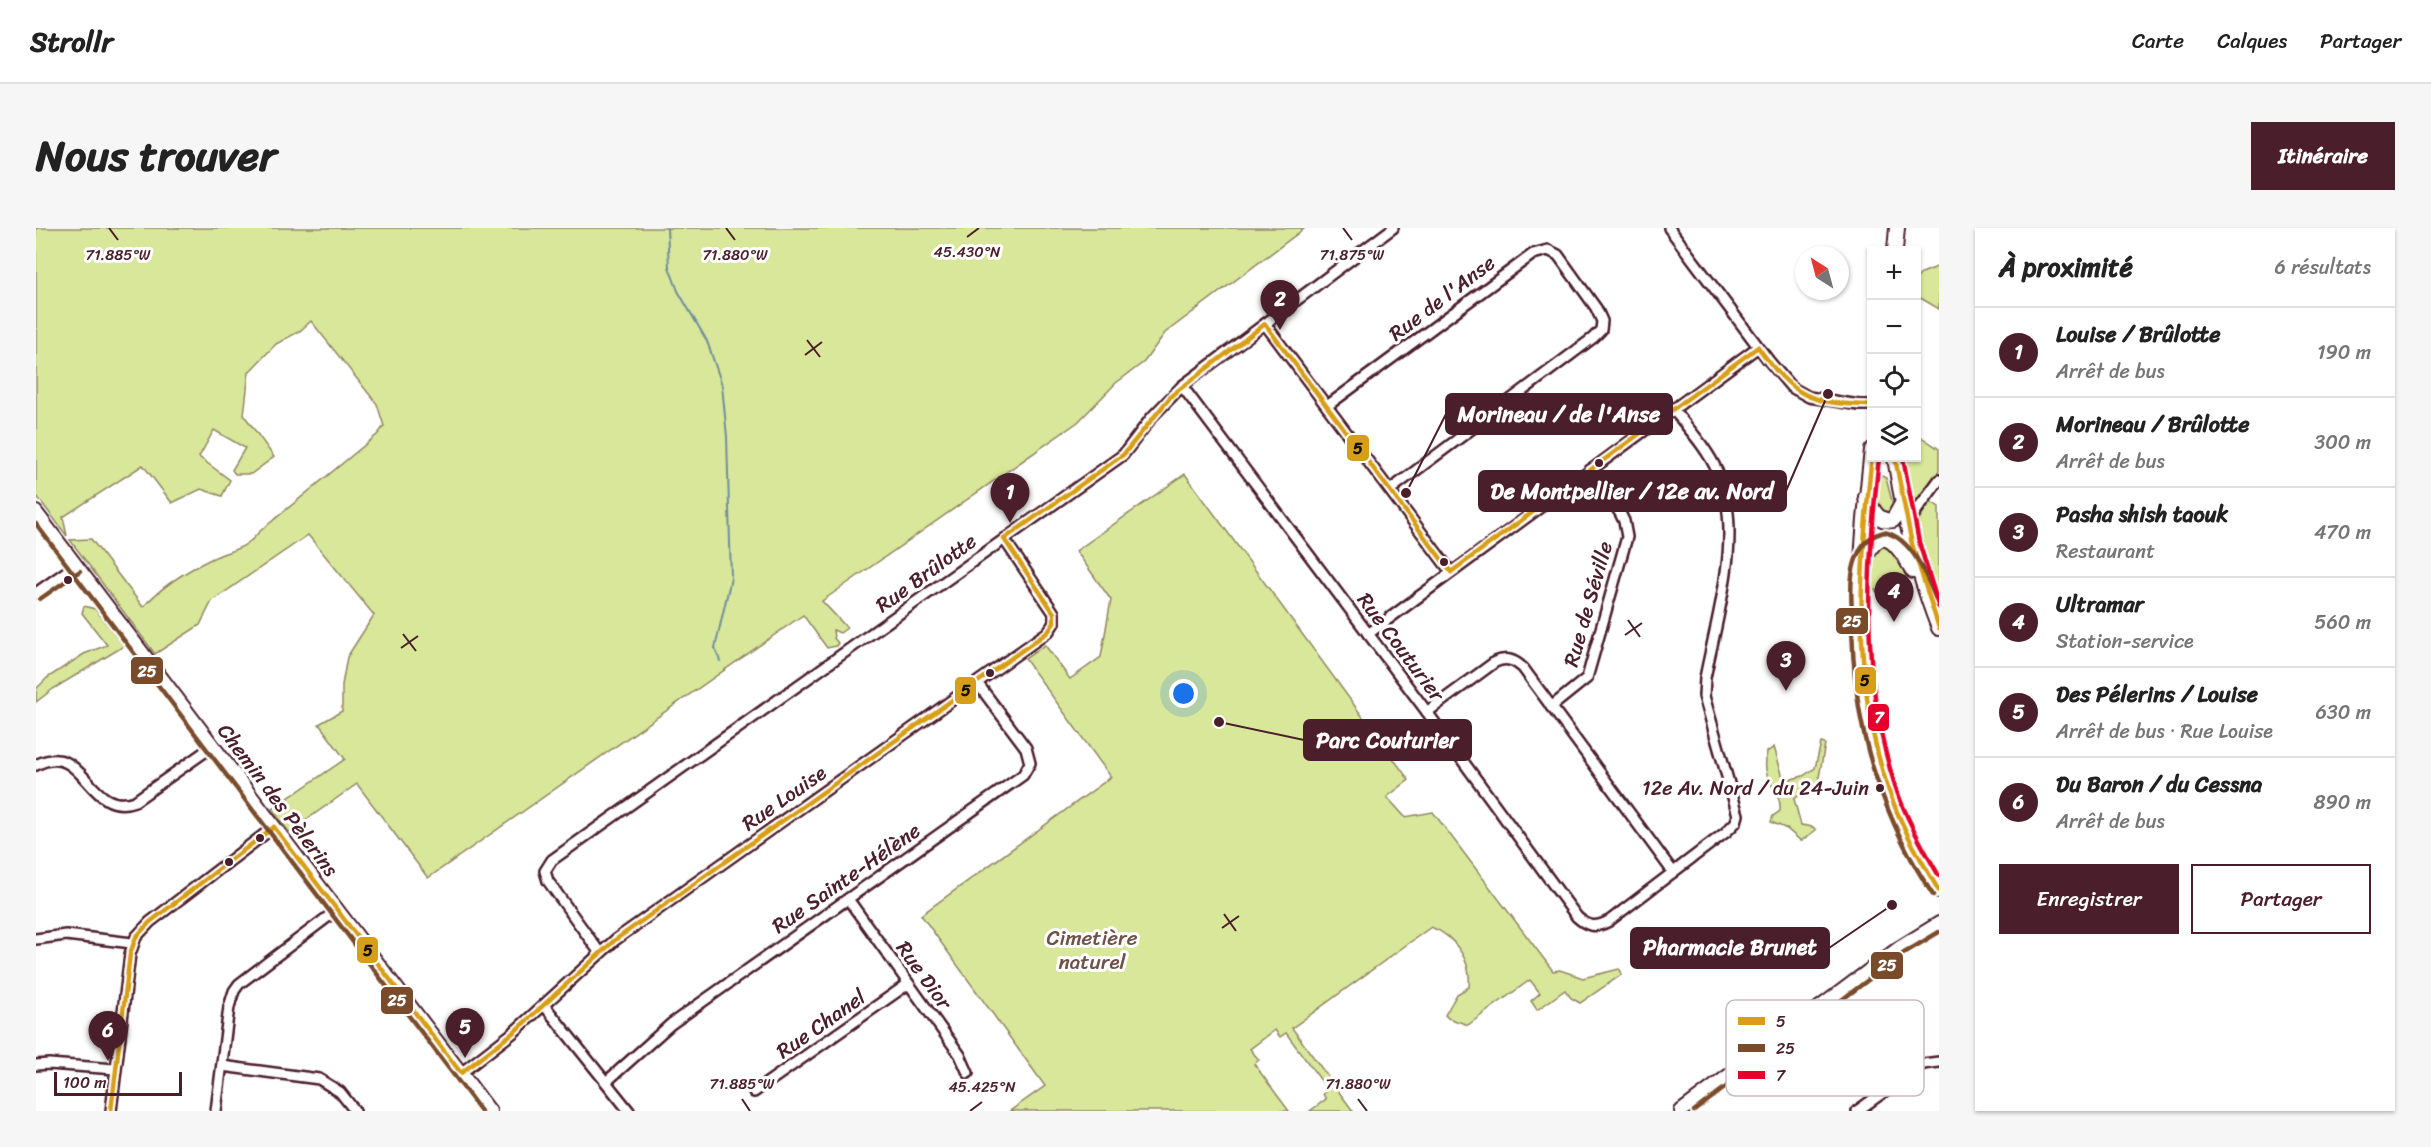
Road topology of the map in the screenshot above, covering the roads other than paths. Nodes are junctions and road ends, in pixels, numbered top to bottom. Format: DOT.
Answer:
graph roads {
  1 [pos="1393,228"];
  2 [pos="1669,228"];
  3 [pos="1897,228"];
  4 [pos="1895,246"];
  5 [pos="1265,324"];
  6 [pos="1758,347"];
  7 [pos="1182,386"];
  8 [pos="1867,405"];
  9 [pos="1327,406"];
  10 [pos="1672,408"];
  11 [pos="1870,462"];
  12 [pos="1896,462"];
  13 [pos="1590,470"];
  14 [pos="1939,480"];
  15 [pos="1390,490"];
  16 [pos="1866,497"];
  17 [pos="1902,504"];
  18 [pos="36,512"];
  19 [pos="1906,525"];
  20 [pos="1004,539"];
  21 [pos="76,565"];
  22 [pos="1860,570"];
  23 [pos="1451,572"];
  24 [pos="36,593"];
  25 [pos="1925,594"];
  26 [pos="1939,628"];
  27 [pos="1368,634"];
  28 [pos="978,684"];
  29 [pos="1551,706"];
  30 [pos="1427,712"];
  31 [pos="213,746"];
  32 [pos="36,765"];
  33 [pos="274,827"];
  34 [pos="1673,872"];
  35 [pos="1939,891"];
  36 [pos="848,900"];
  37 [pos="337,910"];
  38 [pos="1939,923"];
  39 [pos="36,939"];
  40 [pos="132,944"];
  41 [pos="600,953"];
  42 [pos="908,984"];
  43 [pos="1829,1000"];
  44 [pos="544,1005"];
  45 [pos="1939,1062"];
  46 [pos="1924,1064"];
  47 [pos="36,1065"];
  48 [pos="222,1066"];
  49 [pos="115,1069"];
  50 [pos="461,1073"];
  51 [pos="968,1073"];
  52 [pos="1726,1077"];
  53 [pos="606,1082"];
  54 [pos="754,1092"];
  55 [pos="1878,1096"];
  56 [pos="111,1111"];
  57 [pos="216,1111"];
  58 [pos="354,1111"];
  59 [pos="490,1111"];
  60 [pos="629,1111"];
  61 [pos="1681,1111"];
  62 [pos="1857,1111"];
  1 -- 5 [label="street, Rue Brûlotte"];
  2 -- 6 [label="street"];
  3 -- 4 [label="main road"];
  5 -- 7 [label="street, Rue Brûlotte"];
  5 -- 9 [label="street"];
  6 -- 8 [label="street"];
  6 -- 10 [label="street"];
  7 -- 20 [label="street, Rue Brûlotte"];
  7 -- 27 [label="street, Rue Couturier"];
  9 -- 15 [label="street"];
  9 -- 15 [label="street, Rue de l'Anse"];
  10 -- 13 [label="street"];
  10 -- 34 [label="street"];
  11 -- 16 [label="main road"];
  12 -- 17 [label="main road"];
  13 -- 23 [label="street"];
  13 -- 29 [label="street, Rue de Séville"];
  14 -- 19 [label="street"];
  15 -- 23 [label="street"];
  16 -- 17 [label="main road"];
  16 -- 22 [label="main road"];
  17 -- 19 [label="main road"];
  18 -- 21 [label="street, Chemin des Pèlerins"];
  19 -- 25 [label="main road"];
  20 -- 28 [label="street, Rue Louise"];
  20 -- 41 [label="street, Rue Brûlotte"];
  21 -- 24 [label="street"];
  21 -- 31 [label="street, Chemin des Pèlerins"];
  22 -- 25 [label="main road"];
  22 -- 35 [label="main road"];
  23 -- 27 [label="street"];
  25 -- 26 [label="main road"];
  27 -- 30 [label="street, Rue Couturier"];
  28 -- 36 [label="street, Rue Sainte-Hélène"];
  28 -- 41 [label="street, Rue Louise"];
  29 -- 30 [label="street"];
  29 -- 34 [label="street"];
  30 -- 34 [label="street, Rue Couturier"];
  31 -- 32 [label="street"];
  31 -- 33 [label="street, Chemin des Pèlerins"];
  33 -- 37 [label="street, Chemin des Pèlerins"];
  33 -- 40 [label="street"];
  36 -- 42 [label="street, Rue Dior"];
  36 -- 53 [label="street, Rue Sainte-Hélène"];
  37 -- 48 [label="street"];
  37 -- 50 [label="street, Chemin des Pèlerins"];
  38 -- 43 [label="street"];
  39 -- 40 [label="street"];
  40 -- 49 [label="street"];
  41 -- 44 [label="street, Rue Louise"];
  42 -- 51 [label="street, Rue Dior"];
  42 -- 54 [label="street, Rue Chanel"];
  44 -- 50 [label="street, Rue Louise"];
  44 -- 53 [label="street"];
  45 -- 46 [label="street"];
  47 -- 49 [label="street"];
  48 -- 57 [label="street"];
  48 -- 58 [label="street"];
  49 -- 56 [label="street"];
  50 -- 59 [label="street, Chemin des Pèlerins"];
  52 -- 61 [label="street"];
  53 -- 60 [label="street"];
  55 -- 62 [label="street"];
}
